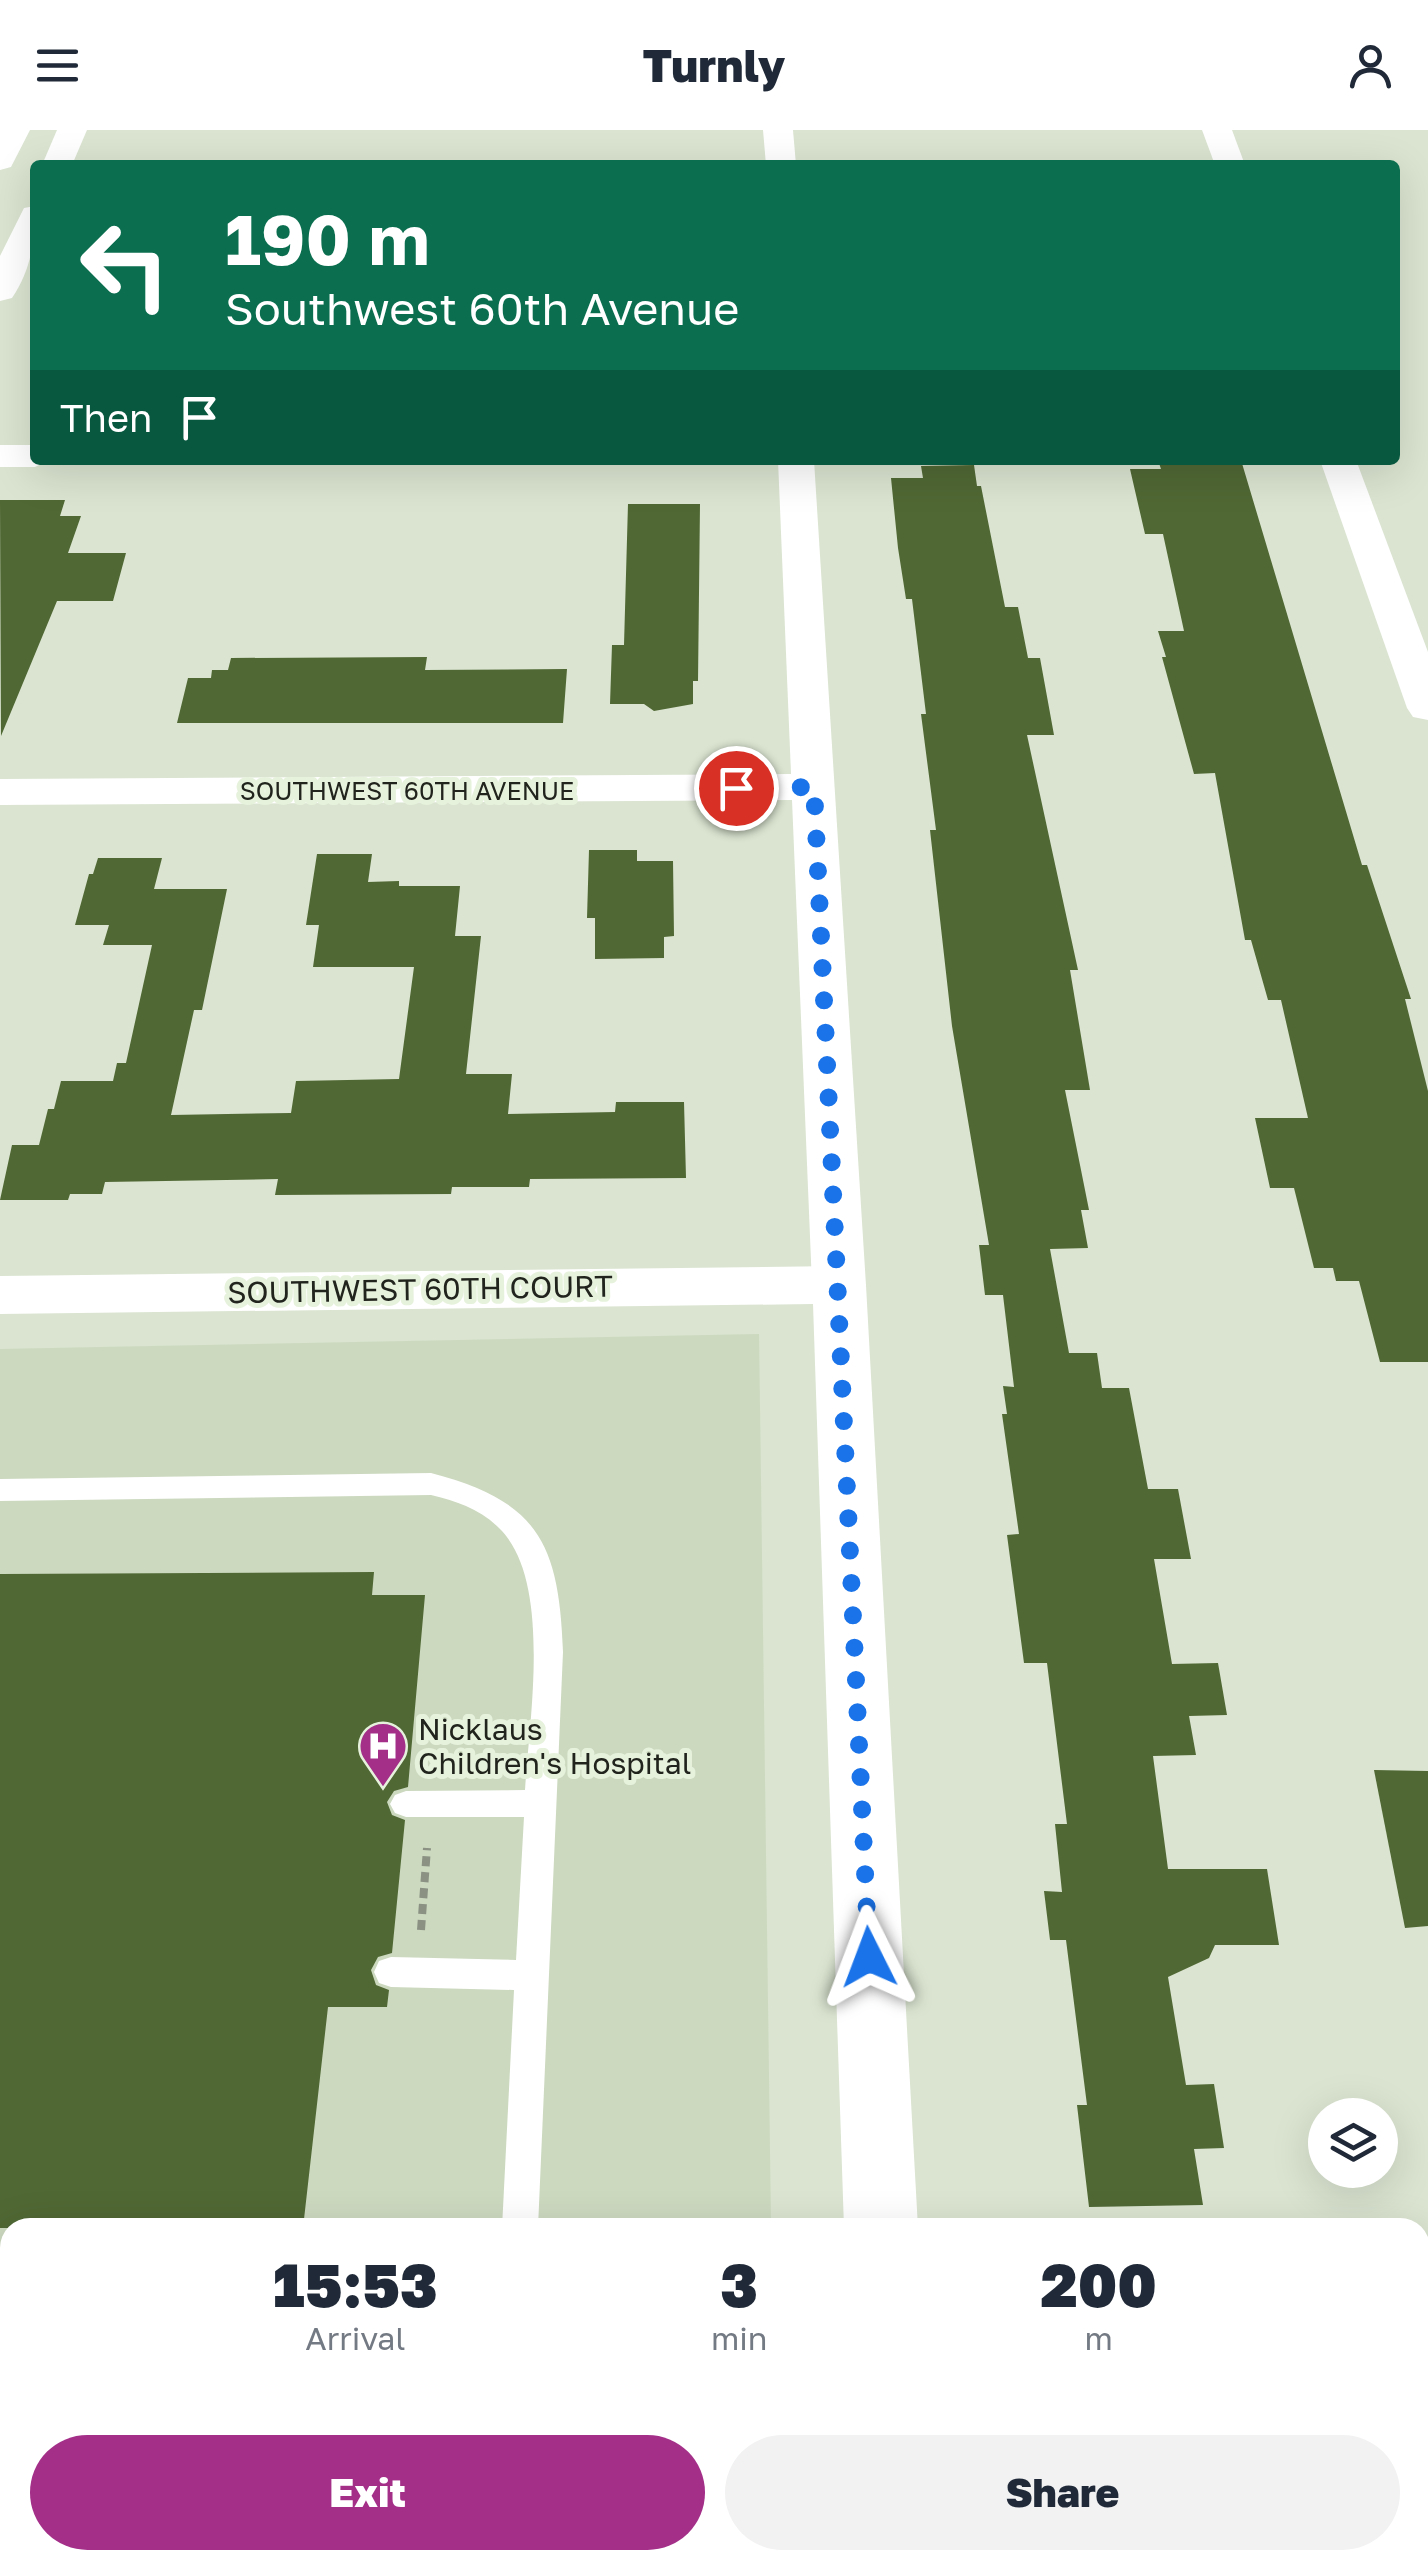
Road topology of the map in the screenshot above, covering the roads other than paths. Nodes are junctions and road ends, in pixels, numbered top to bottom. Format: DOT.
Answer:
graph roads {
  1 [pos="15,130"];
  2 [pos="72,130"];
  3 [pos="778,130"];
  4 [pos="1217,130"];
  5 [pos="59,160"];
  6 [pos="781,160"];
  7 [pos="1228,160"];
  8 [pos="0,161"];
  9 [pos="30,226"];
  10 [pos="0,291"];
  11 [pos="0,456"];
  12 [pos="30,456"];
  13 [pos="796,465"];
  14 [pos="1340,465"];
  15 [pos="1428,708"];
  16 [pos="814,787"];
  17 [pos="0,792"];
  18 [pos="839,1284"];
  19 [pos="0,1295"];
  20 [pos="0,1490"];
  21 [pos="541,1803"];
  22 [pos="406,1804"];
  23 [pos="391,1972"];
  24 [pos="532,1974"];
  25 [pos="520,2218"];
  26 [pos="881,2218"];
  1 -- 8 [label="street"];
  2 -- 5 [label="street"];
  3 -- 6 [label="street"];
  4 -- 7 [label="street"];
  9 -- 10 [label="street"];
  11 -- 12 [label="street"];
  13 -- 16 [label="street"];
  14 -- 15 [label="street"];
  16 -- 17 [label="street, SOUTHWEST 60TH AVENUE"];
  16 -- 18 [label="street"];
  18 -- 19 [label="street, SOUTHWEST 60TH COURT"];
  18 -- 26 [label="street"];
  20 -- 21 [label="lane"];
  21 -- 22 [label="lane"];
  21 -- 24 [label="lane"];
  23 -- 24 [label="lane"];
  24 -- 25 [label="lane"];
}
